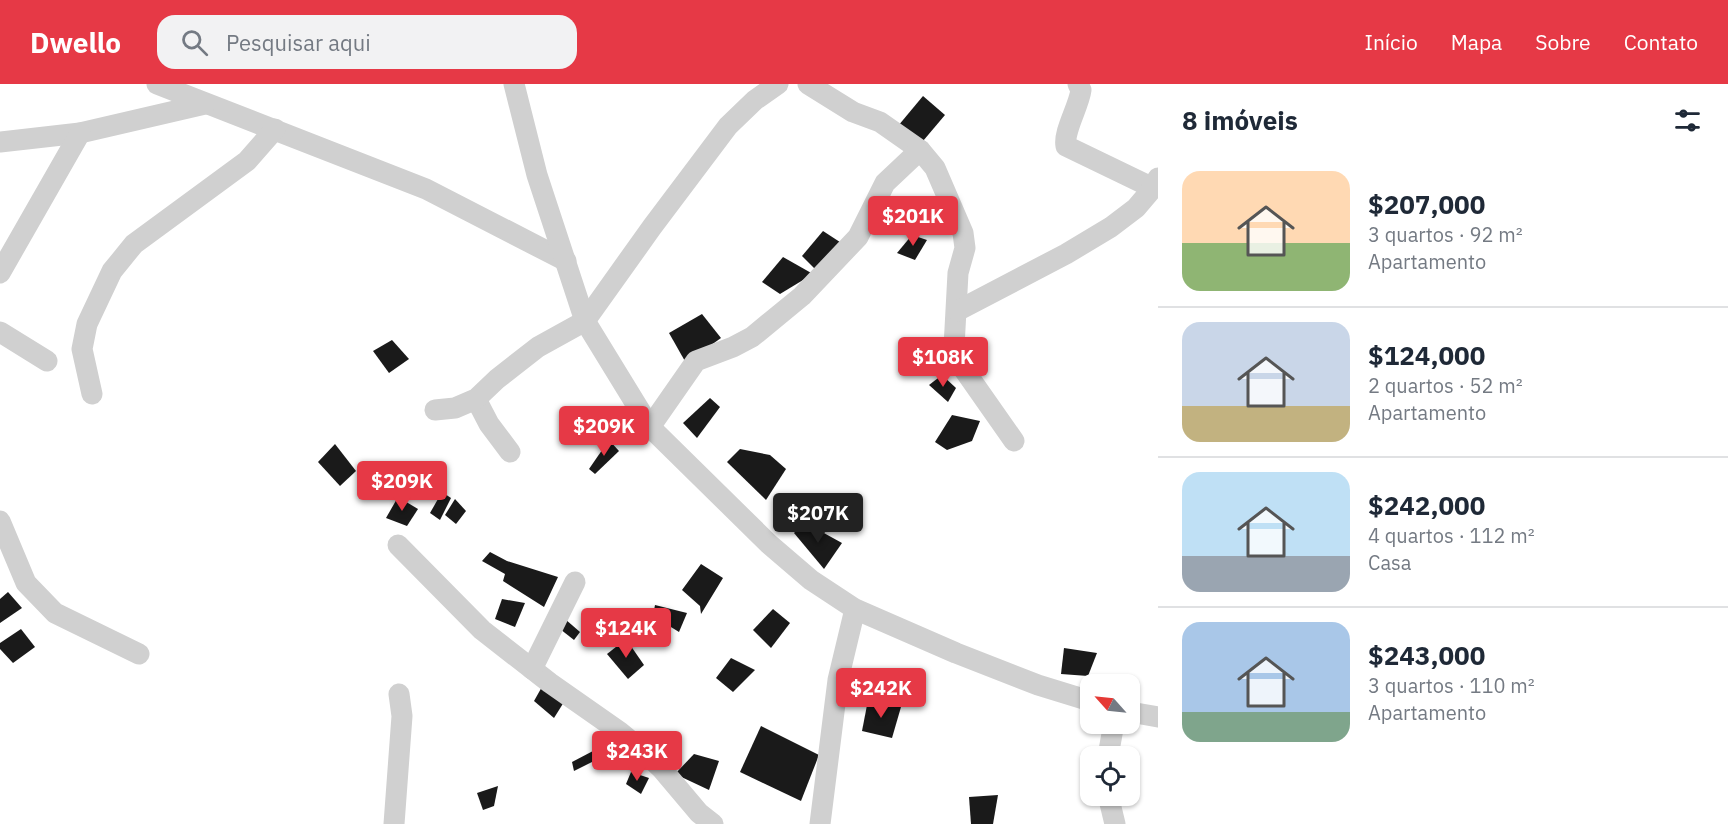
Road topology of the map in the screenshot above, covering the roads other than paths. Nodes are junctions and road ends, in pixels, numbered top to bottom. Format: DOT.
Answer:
graph roads {
  1 [pos="157,84"];
  2 [pos="514,84"];
  3 [pos="778,84"];
  4 [pos="808,84"];
  5 [pos="1078,84"];
  6 [pos="205,104"];
  7 [pos="275,129"];
  8 [pos="80,133"];
  9 [pos="0,142"];
  10 [pos="920,150"];
  11 [pos="1155,183"];
  12 [pos="566,261"];
  13 [pos="0,273"];
  14 [pos="957,311"];
  15 [pos="585,321"];
  16 [pos="0,332"];
  17 [pos="47,361"];
  18 [pos="92,394"];
  19 [pos="476,399"];
  20 [pos="435,410"];
  21 [pos="650,427"];
  22 [pos="1014,441"];
  23 [pos="510,452"];
  24 [pos="0,521"];
  25 [pos="398,545"];
  26 [pos="575,582"];
  27 [pos="855,609"];
  28 [pos="139,654"];
  29 [pos="532,669"];
  30 [pos="399,694"];
  31 [pos="1080,698"];
  32 [pos="1140,714"];
  33 [pos="1158,717"];
  34 [pos="1111,806"];
  35 [pos="394,824"];
  36 [pos="713,824"];
  37 [pos="820,824"];
  38 [pos="1116,824"];
  1 -- 6 [label="street"];
  2 -- 12 [label="street"];
  3 -- 15 [label="street"];
  4 -- 10 [label="street"];
  5 -- 11 [label="street"];
  6 -- 7 [label="street"];
  6 -- 8 [label="street"];
  7 -- 12 [label="street"];
  7 -- 18 [label="street"];
  8 -- 9 [label="street"];
  8 -- 13 [label="street"];
  10 -- 14 [label="street"];
  10 -- 21 [label="street"];
  11 -- 14 [label="street"];
  12 -- 15 [label="street"];
  14 -- 22 [label="street"];
  15 -- 19 [label="street"];
  15 -- 21 [label="street"];
  16 -- 17 [label="street"];
  19 -- 20 [label="street"];
  19 -- 23 [label="street"];
  21 -- 27 [label="street"];
  24 -- 28 [label="street"];
  25 -- 29 [label="street"];
  26 -- 29 [label="street"];
  27 -- 31 [label="street"];
  27 -- 37 [label="street"];
  29 -- 36 [label="street"];
  30 -- 35 [label="street"];
  32 -- 33 [label="street"];
  34 -- 38 [label="street"];
}
